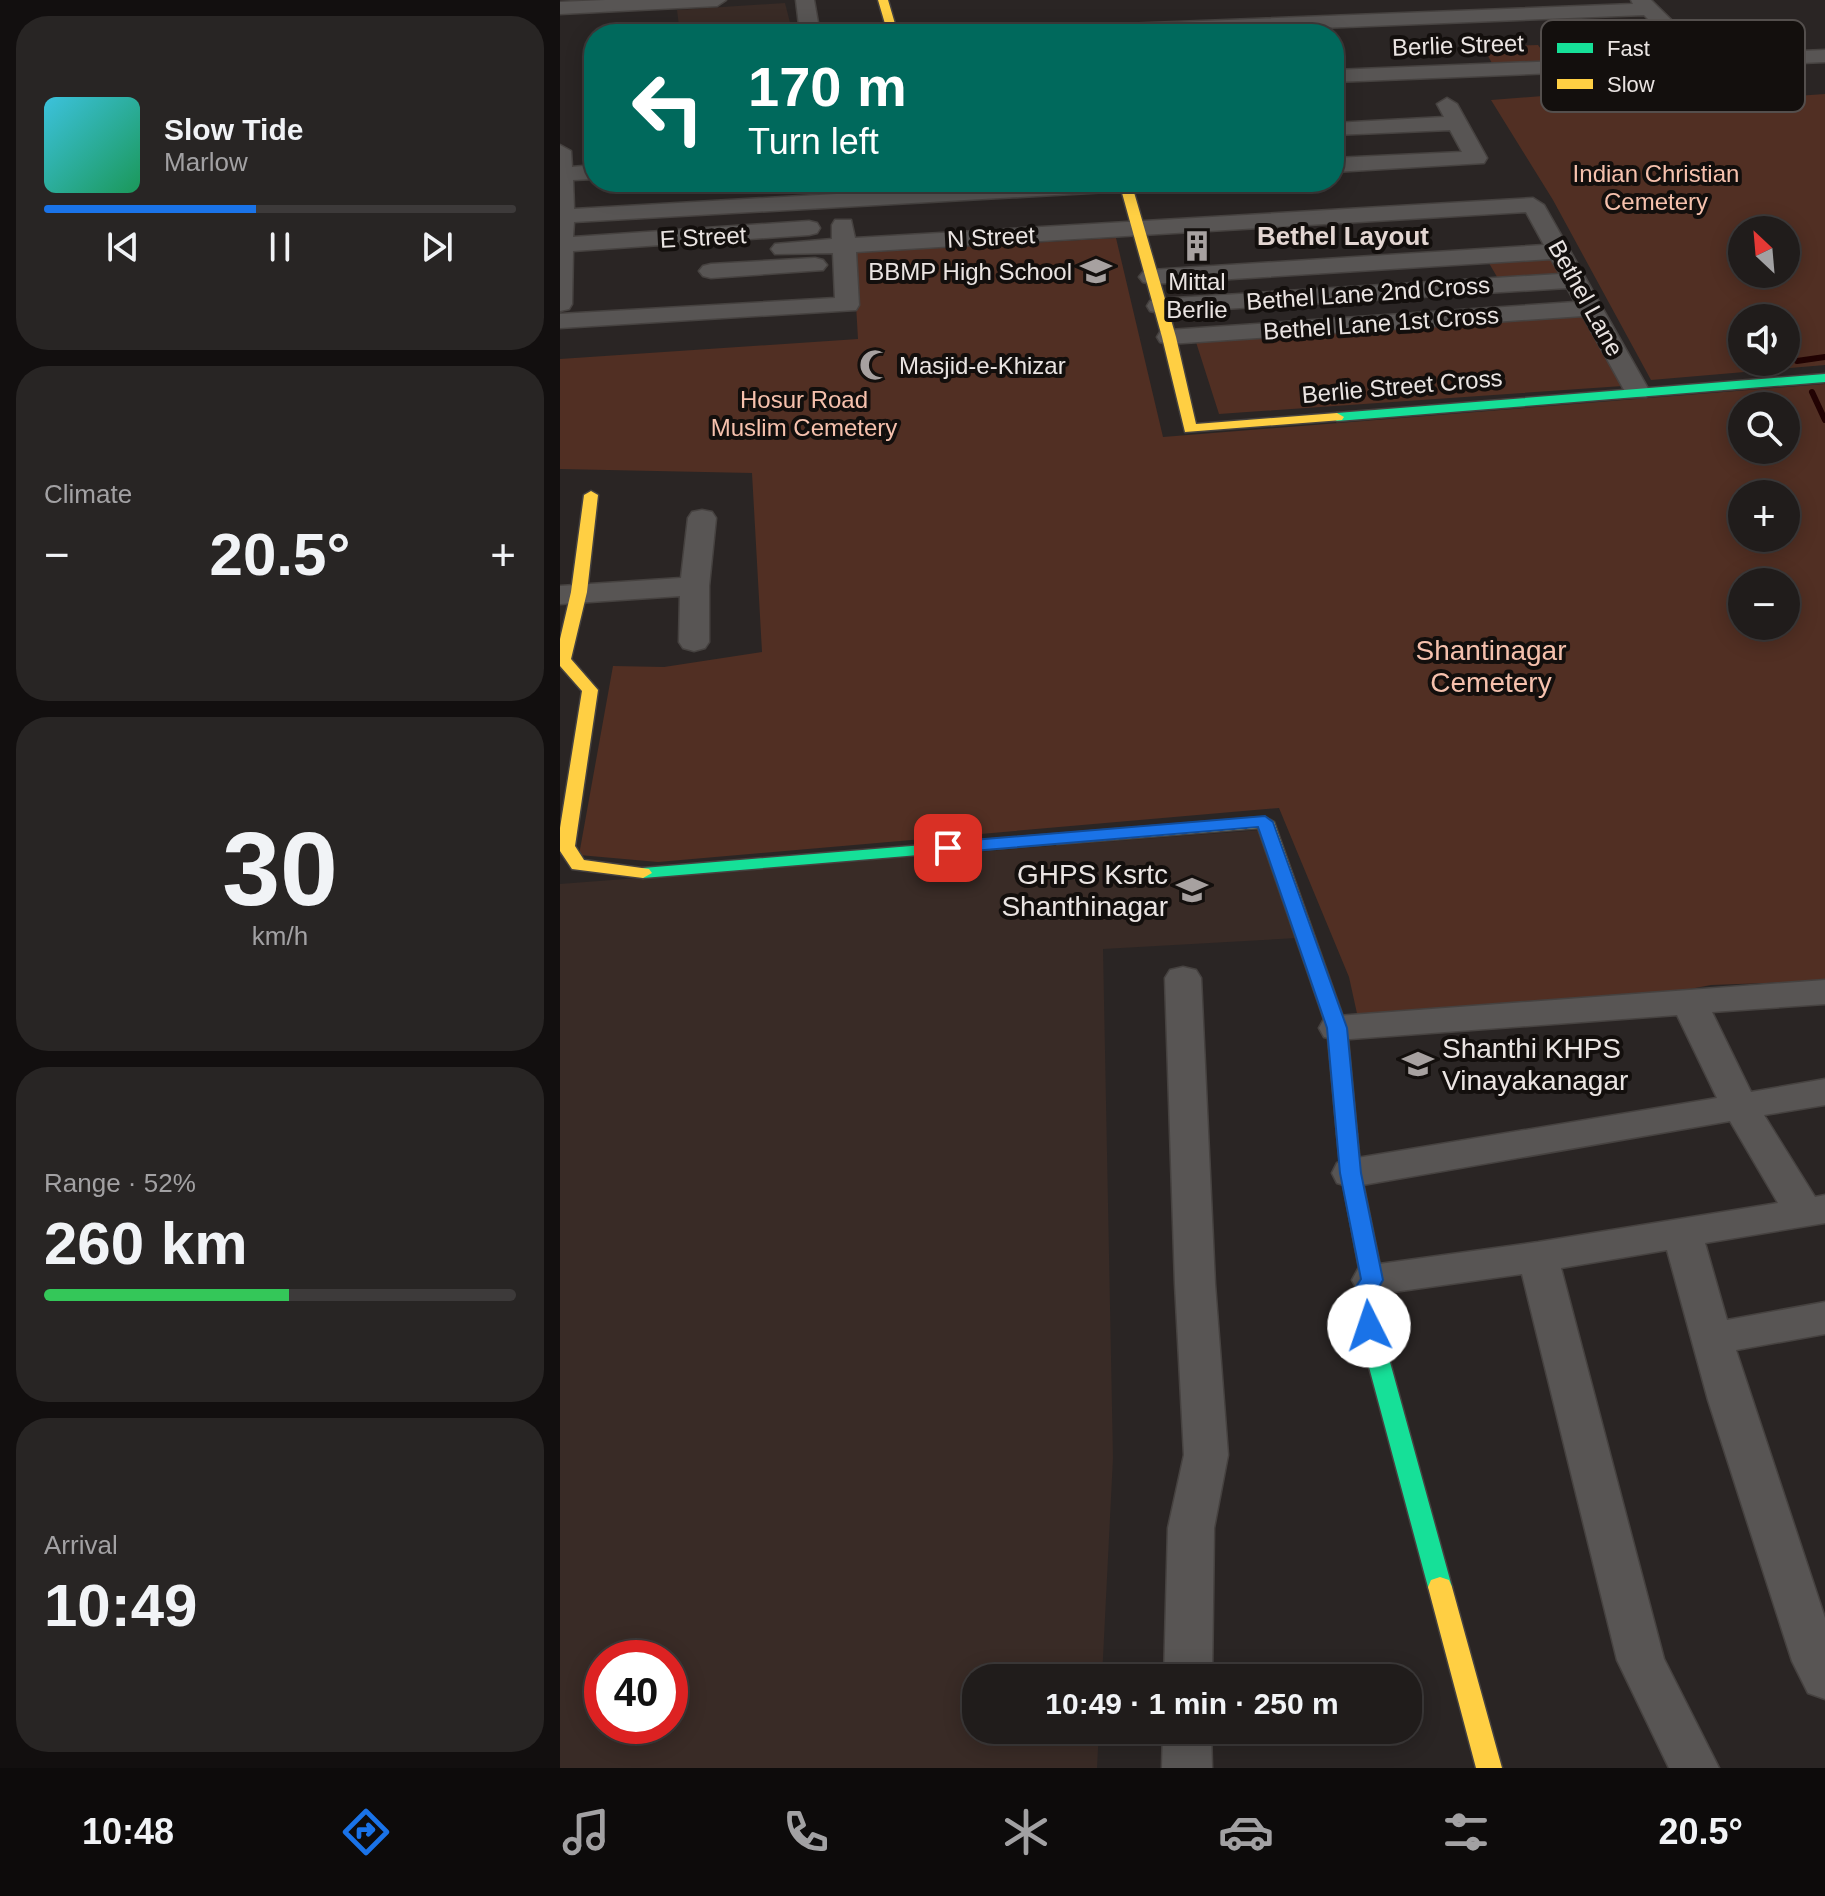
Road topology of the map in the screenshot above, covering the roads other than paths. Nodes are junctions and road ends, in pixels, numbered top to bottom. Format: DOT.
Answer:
graph roads {
  1 [pos="717,0"];
  2 [pos="805,0"];
  3 [pos="883,0"];
  4 [pos="1644,4"];
  5 [pos="560,8"];
  6 [pos="1450,16"];
  7 [pos="1660,20"];
  8 [pos="809,24"];
  9 [pos="890,24"];
  10 [pos="1261,24"];
  11 [pos="1825,56"];
  12 [pos="1805,57"];
  13 [pos="1541,62"];
  14 [pos="1344,75"];
  15 [pos="1344,128"];
  16 [pos="560,153"];
  17 [pos="584,153"];
  18 [pos="1344,165"];
  19 [pos="584,178"];
  20 [pos="584,189"];
  21 [pos="562,190"];
  22 [pos="977,192"];
  23 [pos="1057,192"];
  24 [pos="1129,200"];
  25 [pos="843,223"];
  26 [pos="562,245"];
  27 [pos="783,249"];
  28 [pos="1560,251"];
  29 [pos="711,271"];
  30 [pos="1151,277"];
  31 [pos="1577,280"];
  32 [pos="560,304"];
  33 [pos="847,305"];
  34 [pos="1159,306"];
  35 [pos="1593,308"];
  36 [pos="560,321"];
  37 [pos="849,331"];
  38 [pos="1169,337"];
  39 [pos="1825,378"];
  40 [pos="1637,392"];
  41 [pos="591,495"];
  42 [pos="702,518"];
  43 [pos="695,586"];
  44 [pos="569,594"];
  45 [pos="694,642"];
  46 [pos="1183,978"];
  47 [pos="1825,992"];
  48 [pos="1688,1001"];
  49 [pos="1337,1028"];
  50 [pos="1825,1092"];
  51 [pos="1739,1105"];
  52 [pos="1351,1173"];
  53 [pos="1820,1210"];
  54 [pos="1682,1233"];
  55 [pos="1538,1257"];
  56 [pos="1372,1280"];
  57 [pos="1825,1318"];
  58 [pos="1712,1339"];
  59 [pos="1188,1664"];
  60 [pos="1825,1678"];
  61 [pos="1187,1744"];
  62 [pos="1187,1768"];
  63 [pos="1489,1768"];
  64 [pos="1694,1768"];
  1 -- 5 [label="street"];
  2 -- 8 [label="street"];
  3 -- 9 [label="street"];
  4 -- 6 [label="street"];
  4 -- 7 [label="street"];
  6 -- 10 [label="street"];
  11 -- 12 [label="street, Berlie Street"];
  13 -- 14 [label="street, Berlie Street"];
  15 -- 18 [label="street"];
  16 -- 17 [label="street"];
  16 -- 21 [label="street"];
  19 -- 21 [label="street"];
  20 -- 21 [label="street"];
  21 -- 25 [label="street"];
  21 -- 26 [label="street"];
  22 -- 25 [label="street"];
  23 -- 24 [label="street"];
  24 -- 25 [label="street, N Street"];
  24 -- 28 [label="street, Bethel Lane"];
  24 -- 30 [label="street, Berlie Street Cross"];
  25 -- 26 [label="street, E Street"];
  25 -- 27 [label="street"];
  25 -- 29 [label="street"];
  25 -- 33 [label="street"];
  26 -- 32 [label="street"];
  28 -- 30 [label="street"];
  28 -- 31 [label="street, Bethel Lane"];
  30 -- 34 [label="street, Berlie Street Cross"];
  31 -- 34 [label="street, Bethel Lane 2nd Cross"];
  31 -- 35 [label="street, Bethel Lane"];
  33 -- 36 [label="street"];
  33 -- 37 [label="street"];
  34 -- 38 [label="street, Berlie Street Cross"];
  35 -- 38 [label="street, Bethel Lane 1st Cross"];
  35 -- 40 [label="street, Bethel Lane"];
  38 -- 40 [label="street, Berlie Street Cross"];
  39 -- 40 [label="street, Berlie Street Cross"];
  41 -- 44 [label="street"];
  42 -- 43 [label="street"];
  43 -- 44 [label="street"];
  43 -- 45 [label="street"];
  44 -- 49 [label="street"];
  46 -- 59 [label="street"];
  47 -- 48 [label="street"];
  48 -- 49 [label="street"];
  48 -- 51 [label="street"];
  49 -- 52 [label="street"];
  50 -- 51 [label="street"];
  51 -- 52 [label="street"];
  51 -- 53 [label="street"];
  52 -- 56 [label="street"];
  53 -- 54 [label="street"];
  54 -- 55 [label="street"];
  54 -- 58 [label="street"];
  55 -- 56 [label="street"];
  55 -- 64 [label="street"];
  56 -- 63 [label="street"];
  57 -- 58 [label="street"];
  58 -- 60 [label="street"];
  61 -- 62 [label="street"];
}
